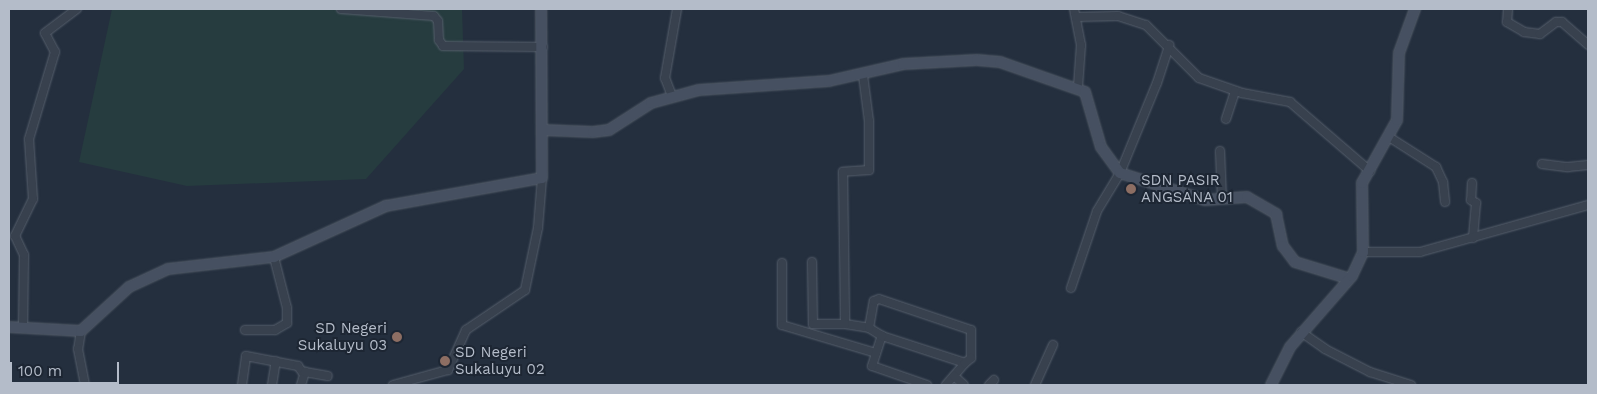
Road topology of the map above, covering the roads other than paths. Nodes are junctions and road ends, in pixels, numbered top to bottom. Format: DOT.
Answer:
graph roads {
  1 [pos="77,9"];
  2 [pos="340,9"];
  3 [pos="541,9"];
  4 [pos="677,9"];
  5 [pos="1074,9"];
  6 [pos="1415,9"];
  7 [pos="1508,9"];
  8 [pos="1076,17"];
  9 [pos="1169,45"];
  10 [pos="1588,45"];
  11 [pos="543,47"];
  12 [pos="864,75"];
  13 [pos="1078,87"];
  14 [pos="1235,91"];
  15 [pos="672,96"];
  16 [pos="1226,119"];
  17 [pos="543,130"];
  18 [pos="1389,137"];
  19 [pos="1220,151"];
  20 [pos="1542,164"];
  21 [pos="1588,164"];
  22 [pos="1370,171"];
  23 [pos="1120,173"];
  24 [pos="542,178"];
  25 [pos="1472,183"];
  26 [pos="1222,199"];
  27 [pos="1445,202"];
  28 [pos="1588,205"];
  29 [pos="1473,238"];
  30 [pos="1363,252"];
  31 [pos="274,258"];
  32 [pos="812,262"];
  33 [pos="782,263"];
  34 [pos="1347,278"];
  35 [pos="1071,288"];
  36 [pos="813,324"];
  37 [pos="845,324"];
  38 [pos="9,327"];
  39 [pos="23,328"];
  40 [pos="869,328"];
  41 [pos="245,330"];
  42 [pos="800,330"];
  43 [pos="81,331"];
  44 [pos="1301,332"];
  45 [pos="882,336"];
  46 [pos="1053,345"];
  47 [pos="876,353"];
  48 [pos="276,361"];
  49 [pos="965,363"];
  50 [pos="303,373"];
  51 [pos="328,376"];
  52 [pos="954,376"];
  53 [pos="82,384"];
  54 [pos="242,385"];
  55 [pos="272,385"];
  56 [pos="301,385"];
  57 [pos="393,385"];
  58 [pos="927,385"];
  59 [pos="946,385"];
  60 [pos="964,385"];
  61 [pos="1035,385"];
  62 [pos="1271,385"];
  63 [pos="1411,385"];
  1 -- 39 [label="street"];
  2 -- 11 [label="street"];
  3 -- 11 [label="street"];
  4 -- 15 [label="street"];
  5 -- 8 [label="street"];
  6 -- 18 [label="street"];
  7 -- 10 [label="street"];
  8 -- 9 [label="street"];
  8 -- 13 [label="street"];
  9 -- 14 [label="street"];
  9 -- 23 [label="street"];
  11 -- 17 [label="street"];
  12 -- 13 [label="street"];
  12 -- 15 [label="street"];
  12 -- 37 [label="street"];
  13 -- 23 [label="street"];
  14 -- 16 [label="street"];
  14 -- 22 [label="street"];
  15 -- 17 [label="street"];
  17 -- 24 [label="street"];
  18 -- 22 [label="street"];
  18 -- 27 [label="street"];
  19 -- 26 [label="street"];
  20 -- 21 [label="street"];
  22 -- 30 [label="street"];
  23 -- 26 [label="street"];
  23 -- 35 [label="street"];
  24 -- 31 [label="street"];
  24 -- 57 [label="street"];
  25 -- 29 [label="street"];
  26 -- 34 [label="street"];
  28 -- 29 [label="street"];
  29 -- 30 [label="street"];
  30 -- 34 [label="street"];
  31 -- 41 [label="street"];
  31 -- 43 [label="street"];
  32 -- 36 [label="street"];
  33 -- 42 [label="street"];
  34 -- 44 [label="street"];
  36 -- 37 [label="street"];
  36 -- 42 [label="street"];
  37 -- 40 [label="street"];
  38 -- 39 [label="street"];
  39 -- 43 [label="street"];
  40 -- 45 [label="street"];
  40 -- 49 [label="street"];
  42 -- 47 [label="street"];
  43 -- 53 [label="street"];
  44 -- 62 [label="street"];
  44 -- 63 [label="street"];
  45 -- 47 [label="street"];
  45 -- 49 [label="street"];
  46 -- 61 [label="street"];
  47 -- 58 [label="street"];
  48 -- 50 [label="street"];
  48 -- 54 [label="street"];
  48 -- 55 [label="street"];
  49 -- 52 [label="street"];
  50 -- 51 [label="street"];
  50 -- 56 [label="street"];
  52 -- 59 [label="street"];
  52 -- 60 [label="street"];
}
